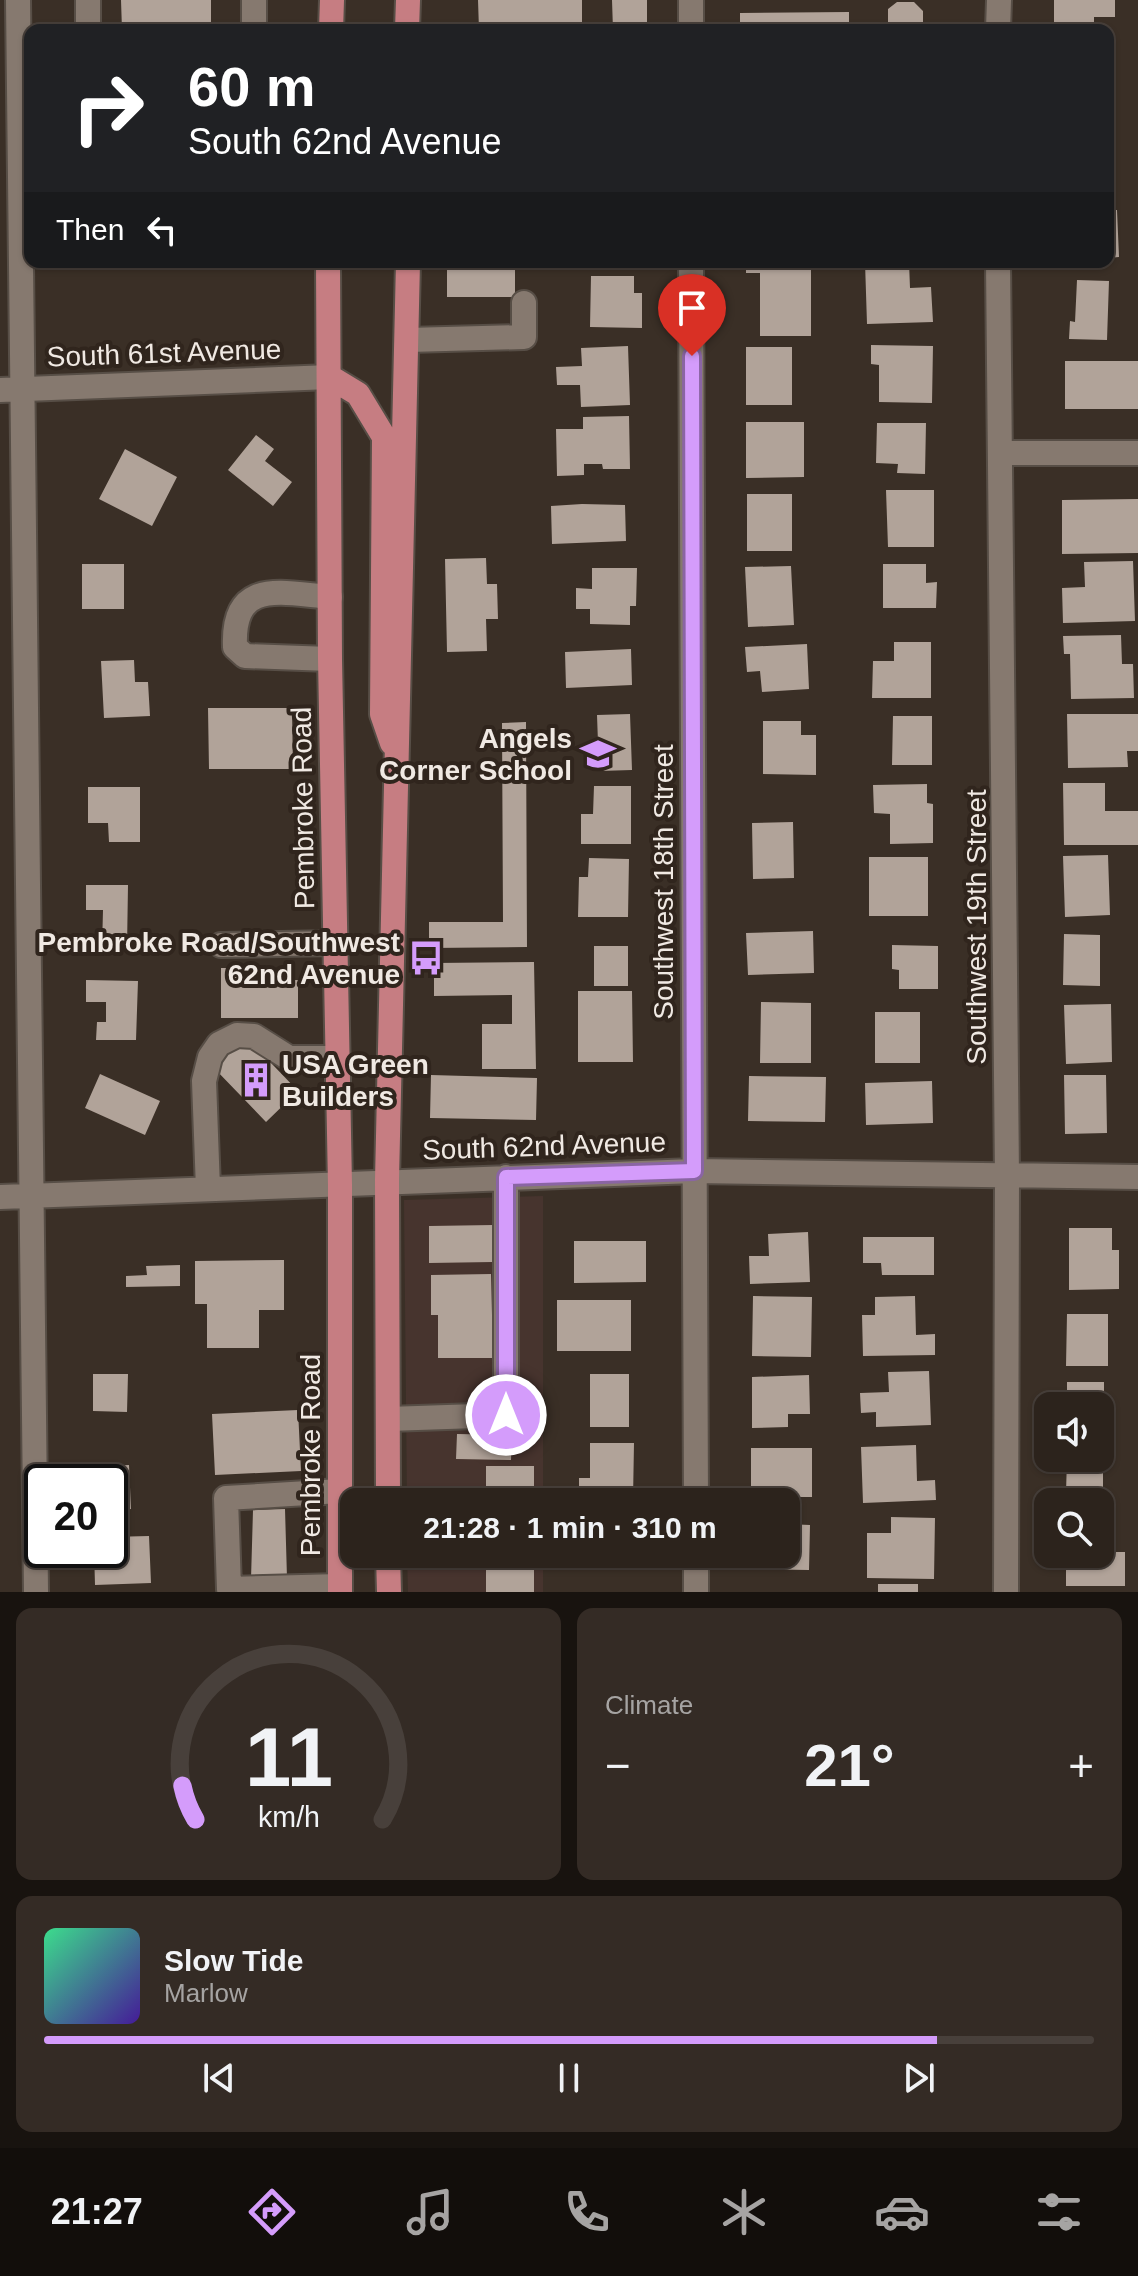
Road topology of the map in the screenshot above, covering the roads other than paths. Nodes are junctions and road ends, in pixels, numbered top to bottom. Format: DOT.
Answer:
graph roads {
  1 [pos="18,0"];
  2 [pos="88,0"];
  3 [pos="254,0"];
  4 [pos="332,0"];
  5 [pos="691,0"];
  6 [pos="999,0"];
  7 [pos="409,1"];
  8 [pos="88,24"];
  9 [pos="254,24"];
  10 [pos="331,24"];
  11 [pos="407,24"];
  12 [pos="691,24"];
  13 [pos="998,24"];
  14 [pos="328,268"];
  15 [pos="408,268"];
  16 [pos="691,268"];
  17 [pos="998,268"];
  18 [pos="524,303"];
  19 [pos="408,340"];
  20 [pos="330,377"];
  21 [pos="11,389"];
  22 [pos="1003,453"];
  23 [pos="1138,453"];
  24 [pos="330,597"];
  25 [pos="330,659"];
  26 [pos="398,761"];
  27 [pos="335,943"];
  28 [pos="221,945"];
  29 [pos="337,1058"];
  30 [pos="694,1171"];
  31 [pos="506,1177"];
  32 [pos="1007,1177"];
  33 [pos="1138,1177"];
  34 [pos="387,1180"];
  35 [pos="340,1185"];
  36 [pos="208,1189"];
  37 [pos="33,1196"];
  38 [pos="0,1197"];
  39 [pos="388,1419"];
  40 [pos="340,1488"];
  41 [pos="388,1488"];
  42 [pos="696,1488"];
  43 [pos="340,1491"];
  44 [pos="340,1568"];
  45 [pos="388,1568"];
  46 [pos="696,1568"];
  47 [pos="340,1589"];
  48 [pos="36,1592"];
  49 [pos="389,1592"];
  50 [pos="696,1592"];
  51 [pos="1006,1592"];
  1 -- 21 [label="street"];
  2 -- 8 [label="street"];
  3 -- 9 [label="street"];
  4 -- 10 [label="main road"];
  5 -- 12 [label="street"];
  6 -- 13 [label="street"];
  7 -- 11 [label="main road"];
  14 -- 20 [label="main road, Pembroke Road"];
  15 -- 19 [label="main road"];
  16 -- 30 [label="street, Southwest 18th Street"];
  17 -- 22 [label="street, Southwest 19th Street"];
  18 -- 19 [label="street"];
  19 -- 26 [label="main road"];
  20 -- 21 [label="street, South 61st Avenue"];
  20 -- 24 [label="main road, Pembroke Road"];
  20 -- 26 [label="main road"];
  21 -- 37 [label="street"];
  22 -- 23 [label="street"];
  22 -- 32 [label="street, Southwest 19th Street"];
  24 -- 25 [label="main road, Pembroke Road"];
  24 -- 25 [label="street"];
  25 -- 27 [label="main road, Pembroke Road"];
  26 -- 34 [label="main road"];
  27 -- 28 [label="street"];
  27 -- 29 [label="main road, Pembroke Road"];
  29 -- 35 [label="main road, Pembroke Road"];
  29 -- 36 [label="street"];
  30 -- 31 [label="street, South 62nd Avenue"];
  30 -- 32 [label="street, South 62nd Avenue"];
  30 -- 42 [label="street, Southwest 18th Street"];
  31 -- 34 [label="street, South 62nd Avenue"];
  31 -- 39 [label="street"];
  32 -- 33 [label="street, South 62nd Avenue"];
  32 -- 51 [label="street, Southwest 19th Street"];
  34 -- 35 [label="street, South 62nd Avenue"];
  34 -- 39 [label="main road"];
  35 -- 36 [label="street, South 62nd Avenue"];
  35 -- 40 [label="main road, Pembroke Road"];
  36 -- 37 [label="street, South 62nd Avenue"];
  37 -- 38 [label="street, South 62nd Avenue"];
  37 -- 48 [label="street"];
  39 -- 41 [label="main road"];
  43 -- 47 [label="street"];
  44 -- 47 [label="main road, Pembroke Road"];
  45 -- 49 [label="main road"];
  46 -- 50 [label="street"];
}
